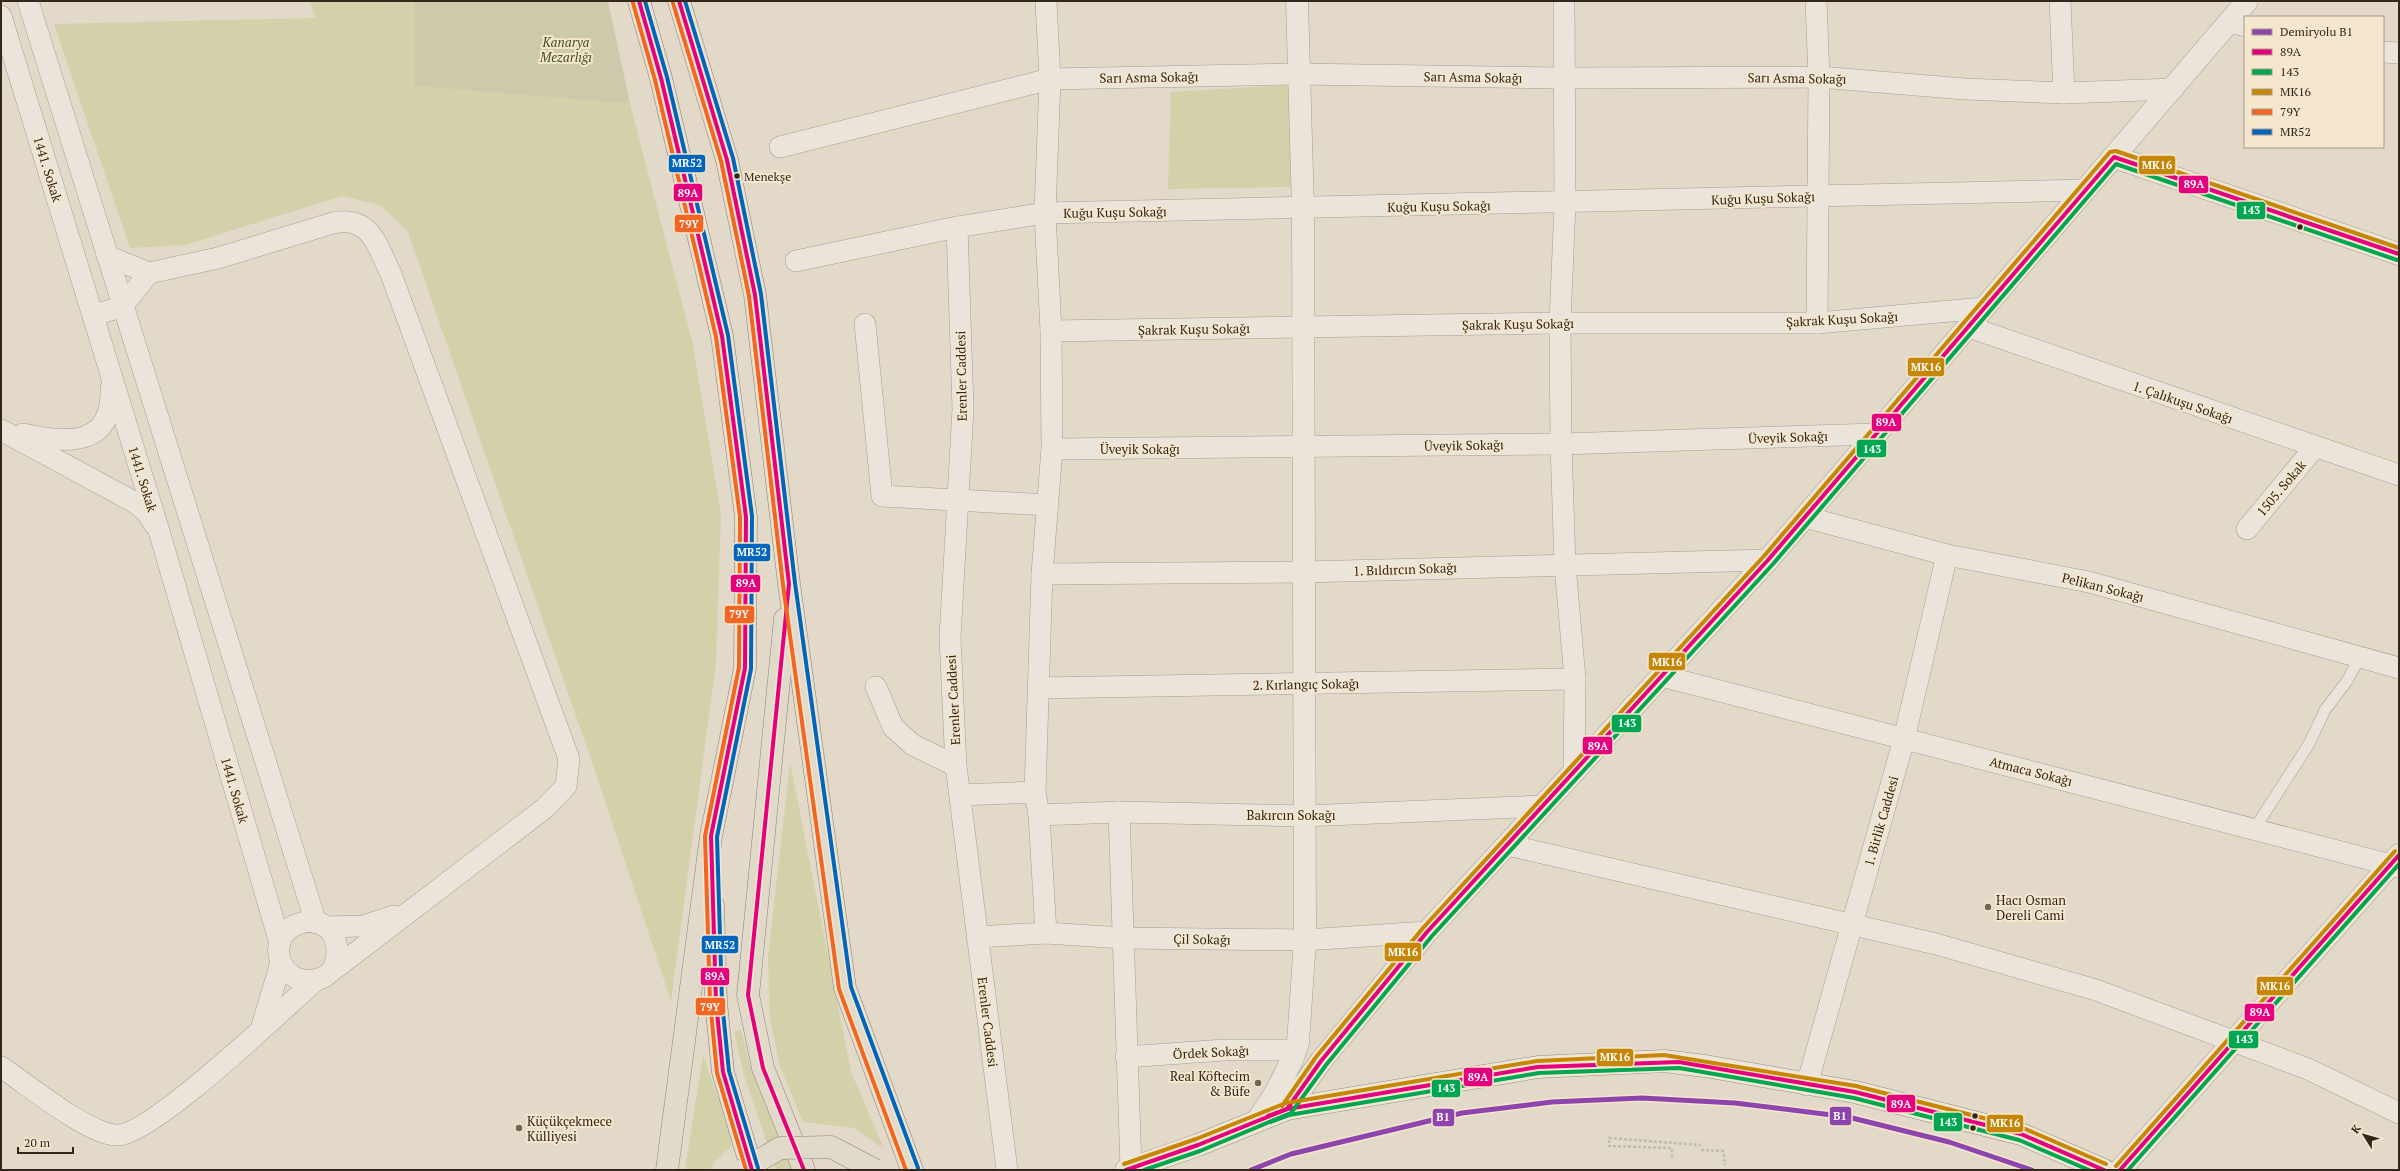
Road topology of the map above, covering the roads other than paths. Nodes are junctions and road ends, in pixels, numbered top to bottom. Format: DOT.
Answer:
graph roads {
  1 [pos="28,1"];
  2 [pos="639,1"];
  3 [pos="679,1"];
  4 [pos="1046,1"];
  5 [pos="1297,1"];
  6 [pos="1564,1"];
  7 [pos="1816,1"];
  8 [pos="2060,1"];
  9 [pos="2247,1"];
  10 [pos="1,16"];
  11 [pos="2237,24"];
  12 [pos="2384,52"];
  13 [pos="2399,53"];
  14 [pos="1298,74"];
  15 [pos="1819,77"];
  16 [pos="1564,78"];
  17 [pos="1050,79"];
  18 [pos="2173,89"];
  19 [pos="2064,93"];
  20 [pos="780,147"];
  21 [pos="2114,158"];
  22 [pos="2086,190"];
  23 [pos="1819,197"];
  24 [pos="1565,203"];
  25 [pos="1303,208"];
  26 [pos="1045,213"];
  27 [pos="957,227"];
  28 [pos="2399,254"];
  29 [pos="107,256"];
  30 [pos="796,261"];
  31 [pos="149,273"];
  32 [pos="122,307"];
  33 [pos="1984,308"];
  34 [pos="93,315"];
  35 [pos="1560,323"];
  36 [pos="1817,323"];
  37 [pos="865,324"];
  38 [pos="1303,327"];
  39 [pos="1968,327"];
  40 [pos="1051,331"];
  41 [pos="110,371"];
  42 [pos="1,429"];
  43 [pos="1876,434"];
  44 [pos="1561,444"];
  45 [pos="1304,448"];
  46 [pos="2314,448"];
  47 [pos="1052,449"];
  48 [pos="2399,475"];
  49 [pos="958,501"];
  50 [pos="1048,505"];
  51 [pos="1805,517"];
  52 [pos="2247,529"];
  53 [pos="159,531"];
  54 [pos="1947,555"];
  55 [pos="1768,560"];
  56 [pos="1565,565"];
  57 [pos="1304,572"];
  58 [pos="1042,574"];
  59 [pos="789,584"];
  60 [pos="2360,657"];
  61 [pos="2399,668"];
  62 [pos="1662,676"];
  63 [pos="1575,679"];
  64 [pos="1304,684"];
  65 [pos="876,687"];
  66 [pos="1038,688"];
  67 [pos="1904,739"];
  68 [pos="956,766"];
  69 [pos="1574,773"];
  70 [pos="1035,792"];
  71 [pos="960,795"];
  72 [pos="1543,806"];
  73 [pos="1119,812"];
  74 [pos="1039,815"];
  75 [pos="1304,816"];
  76 [pos="2255,828"];
  77 [pos="710,836"];
  78 [pos="1508,845"];
  79 [pos="2397,862"];
  80 [pos="410,911"];
  81 [pos="320,925"];
  82 [pos="1852,925"];
  83 [pos="1427,932"];
  84 [pos="1046,933"];
  85 [pos="978,937"];
  86 [pos="1123,938"];
  87 [pos="1305,940"];
  88 [pos="280,953"];
  89 [pos="323,976"];
  90 [pos="260,1030"];
  91 [pos="2235,1042"];
  92 [pos="1296,1050"];
  93 [pos="1126,1057"];
  94 [pos="1,1067"];
  95 [pos="1314,1071"];
  96 [pos="1807,1085"];
  97 [pos="1332,1100"];
  98 [pos="1286,1109"];
  99 [pos="2399,1113"];
  100 [pos="1257,1121"];
  101 [pos="1128,1169"];
  102 [pos="667,1170"];
  103 [pos="743,1170"];
  104 [pos="752,1170"];
  105 [pos="804,1170"];
  106 [pos="875,1170"];
  107 [pos="912,1170"];
  108 [pos="1007,1170"];
  109 [pos="2104,1170"];
  110 [pos="2120,1170"];
  1 -- 29 [label="street"];
  2 -- 77 [label="main road"];
  3 -- 59 [label="main road"];
  4 -- 17 [label="street"];
  5 -- 14 [label="street"];
  6 -- 16 [label="street"];
  7 -- 15 [label="street"];
  8 -- 19 [label="street"];
  9 -- 11 [label="street"];
  10 -- 34 [label="street, 1441. Sokak"];
  11 -- 18 [label="street"];
  12 -- 13 [label="street"];
  14 -- 16 [label="street, Sarı Asma Sokağı"];
  14 -- 17 [label="street, Sarı Asma Sokağı"];
  14 -- 25 [label="street"];
  15 -- 16 [label="street, Sarı Asma Sokağı"];
  15 -- 19 [label="street, Sarı Asma Sokağı"];
  15 -- 23 [label="street"];
  16 -- 24 [label="street"];
  17 -- 20 [label="street, Sarı Asma Sokağı"];
  17 -- 26 [label="street"];
  18 -- 19 [label="street, Sarı Asma Sokağı"];
  18 -- 21 [label="street"];
  21 -- 22 [label="street"];
  21 -- 28 [label="street"];
  22 -- 23 [label="street, Kuğu Kuşu Sokağı"];
  22 -- 33 [label="street"];
  23 -- 24 [label="street, Kuğu Kuşu Sokağı"];
  23 -- 36 [label="street"];
  24 -- 25 [label="street, Kuğu Kuşu Sokağı"];
  24 -- 35 [label="street"];
  25 -- 26 [label="street, Kuğu Kuşu Sokağı"];
  25 -- 38 [label="street"];
  26 -- 27 [label="street, Kuğu Kuşu Sokağı"];
  26 -- 40 [label="street"];
  27 -- 30 [label="street, Kuğu Kuşu Sokağı"];
  27 -- 49 [label="street, Erenler Caddesi"];
  29 -- 31 [label="street"];
  29 -- 32 [label="street"];
  31 -- 32 [label="street"];
  31 -- 80 [label="street"];
  32 -- 34 [label="street"];
  32 -- 81 [label="street"];
  33 -- 36 [label="street, Şakrak Kuşu Sokağı"];
  33 -- 39 [label="street"];
  34 -- 41 [label="street, 1441. Sokak"];
  35 -- 36 [label="street, Şakrak Kuşu Sokağı"];
  35 -- 38 [label="street, Şakrak Kuşu Sokağı"];
  35 -- 44 [label="street"];
  37 -- 49 [label="street"];
  38 -- 40 [label="street, Şakrak Kuşu Sokağı"];
  38 -- 45 [label="street"];
  39 -- 43 [label="street"];
  39 -- 46 [label="street, 1. Çalıkuşu Sokağı"];
  40 -- 47 [label="street"];
  41 -- 42 [label="street"];
  41 -- 53 [label="street, 1441. Sokak"];
  42 -- 53 [label="street"];
  43 -- 44 [label="street, Üveyik Sokağı"];
  43 -- 51 [label="street"];
  44 -- 45 [label="street, Üveyik Sokağı"];
  44 -- 56 [label="street"];
  45 -- 47 [label="street, Üveyik Sokağı"];
  45 -- 57 [label="street"];
  46 -- 48 [label="street, 1. Çalıkuşu Sokağı"];
  46 -- 52 [label="street, 1505. Sokak"];
  47 -- 50 [label="street"];
  49 -- 50 [label="street"];
  49 -- 68 [label="street, Erenler Caddesi"];
  50 -- 58 [label="street"];
  51 -- 54 [label="street, Pelikan Sokağı"];
  51 -- 55 [label="street"];
  53 -- 88 [label="street, 1441. Sokak"];
  54 -- 60 [label="street, Pelikan Sokağı"];
  54 -- 67 [label="street, 1. Birlik Caddesi"];
  55 -- 56 [label="street, 1. Bıldırcın Sokağı"];
  55 -- 62 [label="street"];
  56 -- 57 [label="street, 1. Bıldırcın Sokağı"];
  56 -- 63 [label="street"];
  57 -- 58 [label="street, 1. Bıldırcın Sokağı"];
  57 -- 64 [label="street"];
  58 -- 66 [label="street"];
  59 -- 105 [label="main road"];
  59 -- 107 [label="main road"];
  60 -- 61 [label="street, Pelikan Sokağı"];
  60 -- 76 [label="lane"];
  62 -- 67 [label="street, Atmaca Sokağı"];
  62 -- 69 [label="street"];
  63 -- 64 [label="street, 2. Kırlangıç Sokağı"];
  63 -- 69 [label="street"];
  64 -- 66 [label="street, 2. Kırlangıç Sokağı"];
  64 -- 75 [label="street"];
  65 -- 68 [label="street"];
  66 -- 70 [label="street"];
  67 -- 76 [label="street, Atmaca Sokağı"];
  67 -- 82 [label="street, 1. Birlik Caddesi"];
  68 -- 71 [label="street, Erenler Caddesi"];
  69 -- 72 [label="street"];
  70 -- 71 [label="street"];
  70 -- 74 [label="street"];
  71 -- 85 [label="street, Erenler Caddesi"];
  72 -- 75 [label="street, Bakırcın Sokağı"];
  72 -- 78 [label="street"];
  73 -- 74 [label="street, Bakırcın Sokağı"];
  73 -- 75 [label="street, Bakırcın Sokağı"];
  73 -- 86 [label="street"];
  74 -- 84 [label="street"];
  75 -- 87 [label="street"];
  76 -- 79 [label="street, Atmaca Sokağı"];
  77 -- 102 [label="main road"];
  77 -- 104 [label="main road"];
  78 -- 82 [label="street"];
  78 -- 83 [label="street"];
  79 -- 91 [label="street"];
  80 -- 81 [label="street"];
  80 -- 89 [label="street"];
  81 -- 88 [label="street"];
  81 -- 89 [label="street"];
  82 -- 91 [label="street"];
  82 -- 96 [label="street, 1. Birlik Caddesi"];
  83 -- 87 [label="street, Çil Sokağı"];
  83 -- 95 [label="street"];
  84 -- 85 [label="street, Çil Sokağı"];
  84 -- 86 [label="street, Çil Sokağı"];
  85 -- 108 [label="street, Erenler Caddesi"];
  86 -- 87 [label="street, Çil Sokağı"];
  86 -- 93 [label="street"];
  87 -- 92 [label="street"];
  88 -- 89 [label="street"];
  88 -- 90 [label="street"];
  89 -- 90 [label="street"];
  90 -- 94 [label="street"];
  91 -- 99 [label="street"];
  91 -- 110 [label="street"];
  92 -- 93 [label="street, Ördek Sokağı"];
  92 -- 100 [label="street"];
  93 -- 101 [label="street"];
  95 -- 97 [label="street"];
  95 -- 98 [label="street"];
  96 -- 97 [label="street"];
  96 -- 109 [label="street"];
  97 -- 98 [label="street"];
  98 -- 100 [label="street"];
  100 -- 101 [label="street"];
  103 -- 106 [label="main road, bridge"];
}
